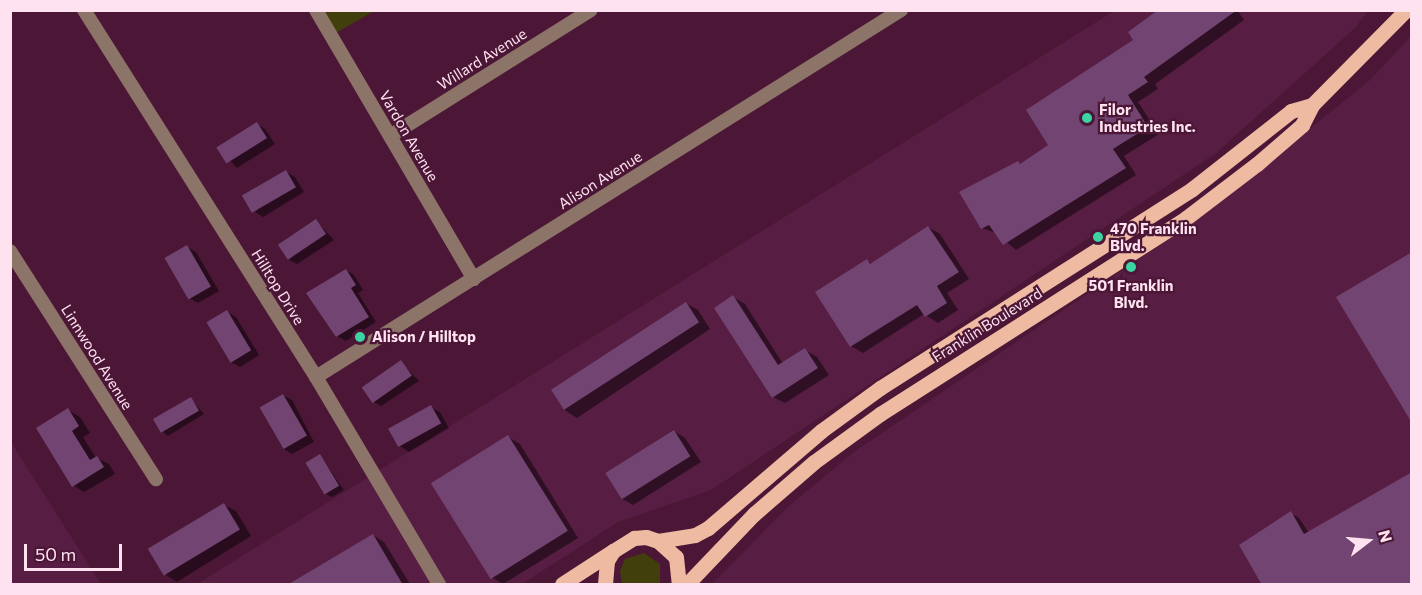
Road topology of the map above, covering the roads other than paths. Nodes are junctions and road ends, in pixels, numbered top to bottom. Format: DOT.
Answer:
graph roads {
  1 [pos="84,10"];
  2 [pos="316,10"];
  3 [pos="591,10"];
  4 [pos="901,10"];
  5 [pos="1406,10"];
  6 [pos="1312,105"];
  7 [pos="390,136"];
  8 [pos="10,251"];
  9 [pos="474,279"];
  10 [pos="316,377"];
  11 [pos="156,479"];
  12 [pos="658,541"];
  13 [pos="613,551"];
  14 [pos="692,581"];
  15 [pos="439,585"];
  16 [pos="562,585"];
  17 [pos="605,585"];
  18 [pos="679,585"];
  1 -- 10 [label="street, Hilltop Drive"];
  2 -- 7 [label="street, Vardon Avenue"];
  3 -- 7 [label="street, Willard Avenue"];
  4 -- 9 [label="street, Alison Avenue"];
  5 -- 6 [label="main road, Franklin Boulevard"];
  6 -- 12 [label="main road, Franklin Boulevard"];
  6 -- 14 [label="main road, Franklin Boulevard"];
  7 -- 9 [label="street, Vardon Avenue"];
  8 -- 11 [label="street, Linnwood Avenue"];
  9 -- 10 [label="street, Alison Avenue"];
  10 -- 15 [label="street, Hilltop Drive"];
  12 -- 13 [label="main road, Franklin Boulevard"];
  12 -- 18 [label="main road"];
  13 -- 16 [label="main road"];
  13 -- 17 [label="main road"];
}
